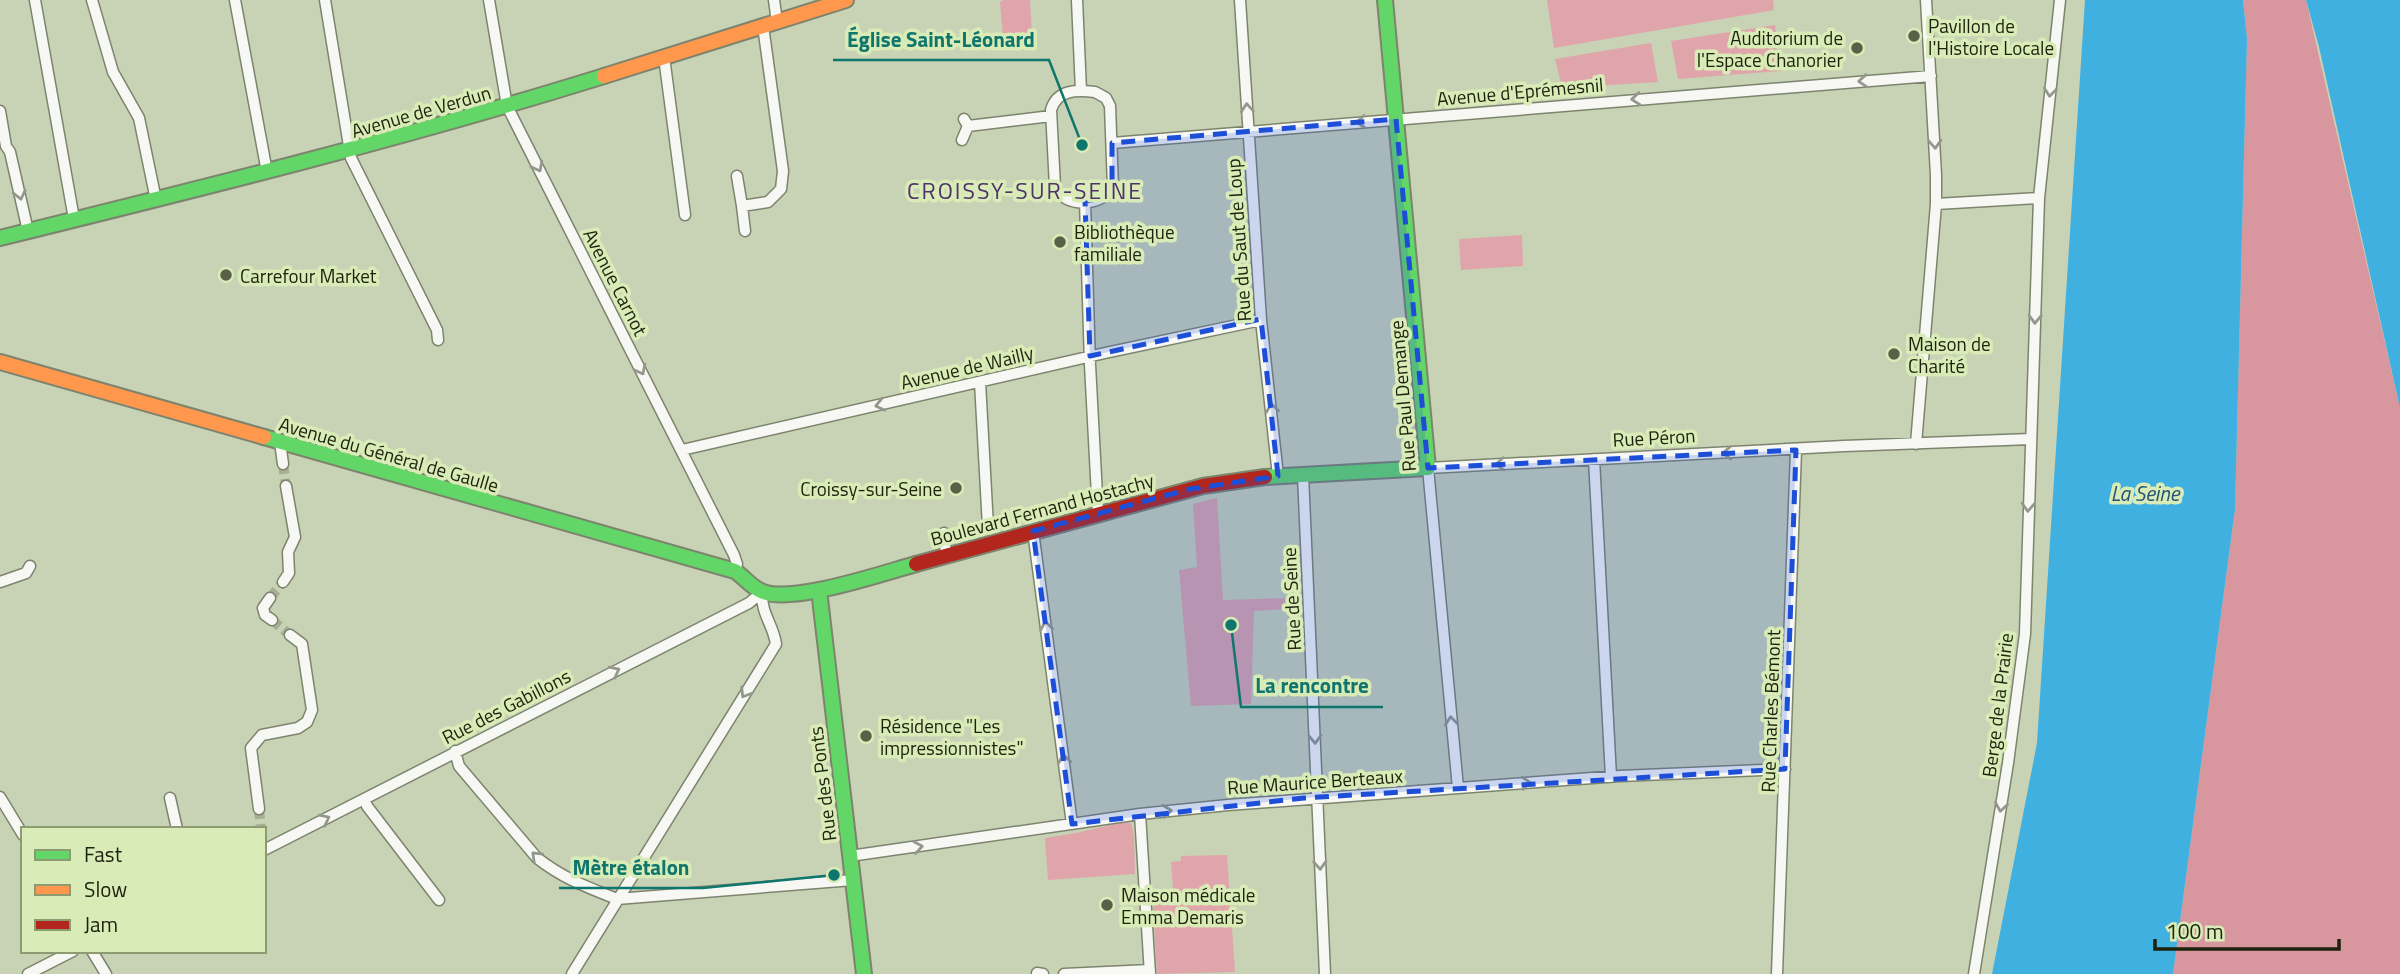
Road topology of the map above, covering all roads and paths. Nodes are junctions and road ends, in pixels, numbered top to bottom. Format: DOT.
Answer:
graph roads {
  1 [pos="35,0"];
  2 [pos="92,0"];
  3 [pos="235,0"];
  4 [pos="325,0"];
  5 [pos="489,0"];
  6 [pos="774,0"];
  7 [pos="846,0"];
  8 [pos="1077,0"];
  9 [pos="1240,0"];
  10 [pos="1385,0"];
  11 [pos="1926,0"];
  12 [pos="2060,0"];
  13 [pos="770,24"];
  14 [pos="664,57"];
  15 [pos="1931,76"];
  16 [pos="1081,92"];
  17 [pos="507,106"];
  18 [pos="0,111"];
  19 [pos="1051,116"];
  20 [pos="1396,119"];
  21 [pos="1248,132"];
  22 [pos="962,140"];
  23 [pos="1112,144"];
  24 [pos="350,151"];
  25 [pos="267,172"];
  26 [pos="737,176"];
  27 [pos="2039,198"];
  28 [pos="156,200"];
  29 [pos="1085,201"];
  30 [pos="1936,204"];
  31 [pos="742,206"];
  32 [pos="685,215"];
  33 [pos="74,219"];
  34 [pos="28,231"];
  35 [pos="745,232"];
  36 [pos="0,238"];
  37 [pos="1261,320"];
  38 [pos="438,340"];
  39 [pos="1090,356"];
  40 [pos="0,362"];
  41 [pos="980,382"];
  42 [pos="2031,439"];
  43 [pos="280,442"];
  44 [pos="1916,444"];
  45 [pos="682,450"];
  46 [pos="1796,450"];
  47 [pos="1594,459"];
  48 [pos="283,464"];
  49 [pos="1428,468"];
  50 [pos="1303,475"];
  51 [pos="1278,476"];
  52 [pos="286,486"];
  53 [pos="1098,514"];
  54 [pos="988,527"];
  55 [pos="1033,531"];
  56 [pos="944,533"];
  57 [pos="946,554"];
  58 [pos="30,566"];
  59 [pos="735,571"];
  60 [pos="0,582"];
  61 [pos="283,582"];
  62 [pos="819,590"];
  63 [pos="762,592"];
  64 [pos="270,598"];
  65 [pos="272,620"];
  66 [pos="290,635"];
  67 [pos="455,751"];
  68 [pos="1785,769"];
  69 [pos="1611,777"];
  70 [pos="1458,788"];
  71 [pos="0,797"];
  72 [pos="1317,797"];
  73 [pos="170,798"];
  74 [pos="365,799"];
  75 [pos="259,809"];
  76 [pos="1140,814"];
  77 [pos="1072,824"];
  78 [pos="177,827"];
  79 [pos="21,832"];
  80 [pos="266,846"];
  81 [pos="850,856"];
  82 [pos="853,880"];
  83 [pos="617,899"];
  84 [pos="439,900"];
  85 [pos="69,953"];
  86 [pos="93,953"];
  87 [pos="1150,972"];
  88 [pos="28,974"];
  89 [pos="106,974"];
  90 [pos="572,974"];
  91 [pos="864,974"];
  92 [pos="1065,974"];
  93 [pos="1325,974"];
  94 [pos="1777,974"];
  95 [pos="1975,974"];
  1 -- 33 [label="street"];
  2 -- 28 [label="street"];
  3 -- 25 [label="street"];
  4 -- 24 [label="street"];
  5 -- 17 [label="street, Avenue Carnot"];
  6 -- 13 [label="street"];
  7 -- 13 [label="main road, Avenue de Verdun"];
  8 -- 16 [label="street"];
  21 -- 9 [label="street, Rue du Saut de Loup, one-way"];
  10 -- 20 [label="main road, Rue Paul Demange"];
  11 -- 15 [label="street"];
  12 -- 27 [label="street, Berge de la Prairie, one-way"];
  13 -- 14 [label="main road, Avenue de Verdun"];
  13 -- 31 [label="street"];
  14 -- 17 [label="main road, Avenue de Verdun"];
  14 -- 32 [label="street"];
  15 -- 20 [label="street, Avenue d'Eprémesnil, one-way"];
  15 -- 30 [label="street, one-way"];
  16 -- 19 [label="street"];
  16 -- 23 [label="street"];
  17 -- 24 [label="main road, Avenue de Verdun"];
  17 -- 45 [label="street, Avenue Carnot, one-way"];
  18 -- 34 [label="street, one-way"];
  19 -- 22 [label="street"];
  19 -- 29 [label="street"];
  20 -- 21 [label="street, Avenue d'Eprémesnil, one-way"];
  20 -- 49 [label="main road, Rue Paul Demange"];
  21 -- 23 [label="street, Avenue d'Eprémesnil"];
  21 -- 37 [label="street, Rue du Saut de Loup"];
  23 -- 29 [label="street"];
  24 -- 25 [label="main road, Avenue de Verdun"];
  24 -- 38 [label="street"];
  25 -- 28 [label="main road, Avenue de Verdun"];
  26 -- 31 [label="street"];
  27 -- 30 [label="street"];
  27 -- 42 [label="street, Berge de la Prairie, one-way"];
  28 -- 33 [label="main road, Avenue de Verdun"];
  29 -- 39 [label="street"];
  30 -- 44 [label="street"];
  31 -- 35 [label="street"];
  33 -- 34 [label="main road, Avenue de Verdun"];
  34 -- 36 [label="main road, Avenue de Verdun"];
  37 -- 39 [label="street, Avenue de Wailly"];
  51 -- 37 [label="street, Rue du Saut de Loup, one-way"];
  39 -- 41 [label="street, Avenue de Wailly"];
  39 -- 53 [label="street"];
  40 -- 43 [label="main road, Avenue du Général de Gaulle"];
  41 -- 45 [label="street, Avenue de Wailly, one-way"];
  41 -- 54 [label="street"];
  42 -- 44 [label="street, Rue Péron"];
  42 -- 95 [label="street, Berge de la Prairie, one-way"];
  43 -- 48 [label="street"];
  43 -- 59 [label="main road, Avenue du Général de Gaulle"];
  44 -- 46 [label="street, Rue Péron"];
  45 -- 59 [label="street, Avenue Carnot"];
  46 -- 47 [label="street, Rue Péron, one-way"];
  46 -- 68 [label="street, Rue Charles Bémont"];
  47 -- 49 [label="street, Rue Péron, one-way"];
  47 -- 69 [label="street"];
  49 -- 50 [label="main road, Rue Péron"];
  70 -- 49 [label="street, Rue Paul Demange, one-way"];
  50 -- 51 [label="main road, Rue Péron"];
  50 -- 72 [label="street, Rue de Seine, one-way"];
  51 -- 53 [label="main road, Boulevard Fernand Hostachy"];
  52 -- 61 [label="street"];
  53 -- 55 [label="main road, Boulevard Fernand Hostachy"];
  55 -- 57 [label="main road, Boulevard Fernand Hostachy"];
  77 -- 55 [label="street, one-way"];
  56 -- 57 [label="street"];
  57 -- 62 [label="main road, Boulevard Fernand Hostachy"];
  58 -- 60 [label="street"];
  59 -- 63 [label="main road, Avenue du Général de Gaulle"];
  62 -- 63 [label="main road, Boulevard Fernand Hostachy"];
  62 -- 81 [label="main road, Rue des Ponts"];
  67 -- 63 [label="street, Rue des Gabillons, one-way"];
  63 -- 83 [label="street, one-way"];
  64 -- 65 [label="street"];
  66 -- 75 [label="street"];
  67 -- 74 [label="street, Rue des Gabillons"];
  83 -- 67 [label="street, one-way"];
  68 -- 69 [label="street, Rue Maurice Berteaux"];
  68 -- 94 [label="street, Rue Charles Bémont"];
  70 -- 69 [label="street, Rue Maurice Berteaux, one-way"];
  70 -- 72 [label="street, Rue Maurice Berteaux"];
  71 -- 79 [label="street"];
  76 -- 72 [label="street, Rue Maurice Berteaux, one-way"];
  72 -- 93 [label="street, Rue de Seine, one-way"];
  73 -- 78 [label="street"];
  80 -- 74 [label="street, Rue des Gabillons, one-way"];
  74 -- 84 [label="street"];
  76 -- 77 [label="street, Rue Maurice Berteaux"];
  76 -- 87 [label="street"];
  81 -- 77 [label="street, Rue Maurice Berteaux, one-way"];
  81 -- 82 [label="main road, Rue des Ponts"];
  82 -- 83 [label="street"];
  82 -- 91 [label="main road, Rue des Ponts"];
  83 -- 90 [label="street"];
  85 -- 88 [label="street"];
  86 -- 89 [label="street"];
  87 -- 92 [label="street"];
}
